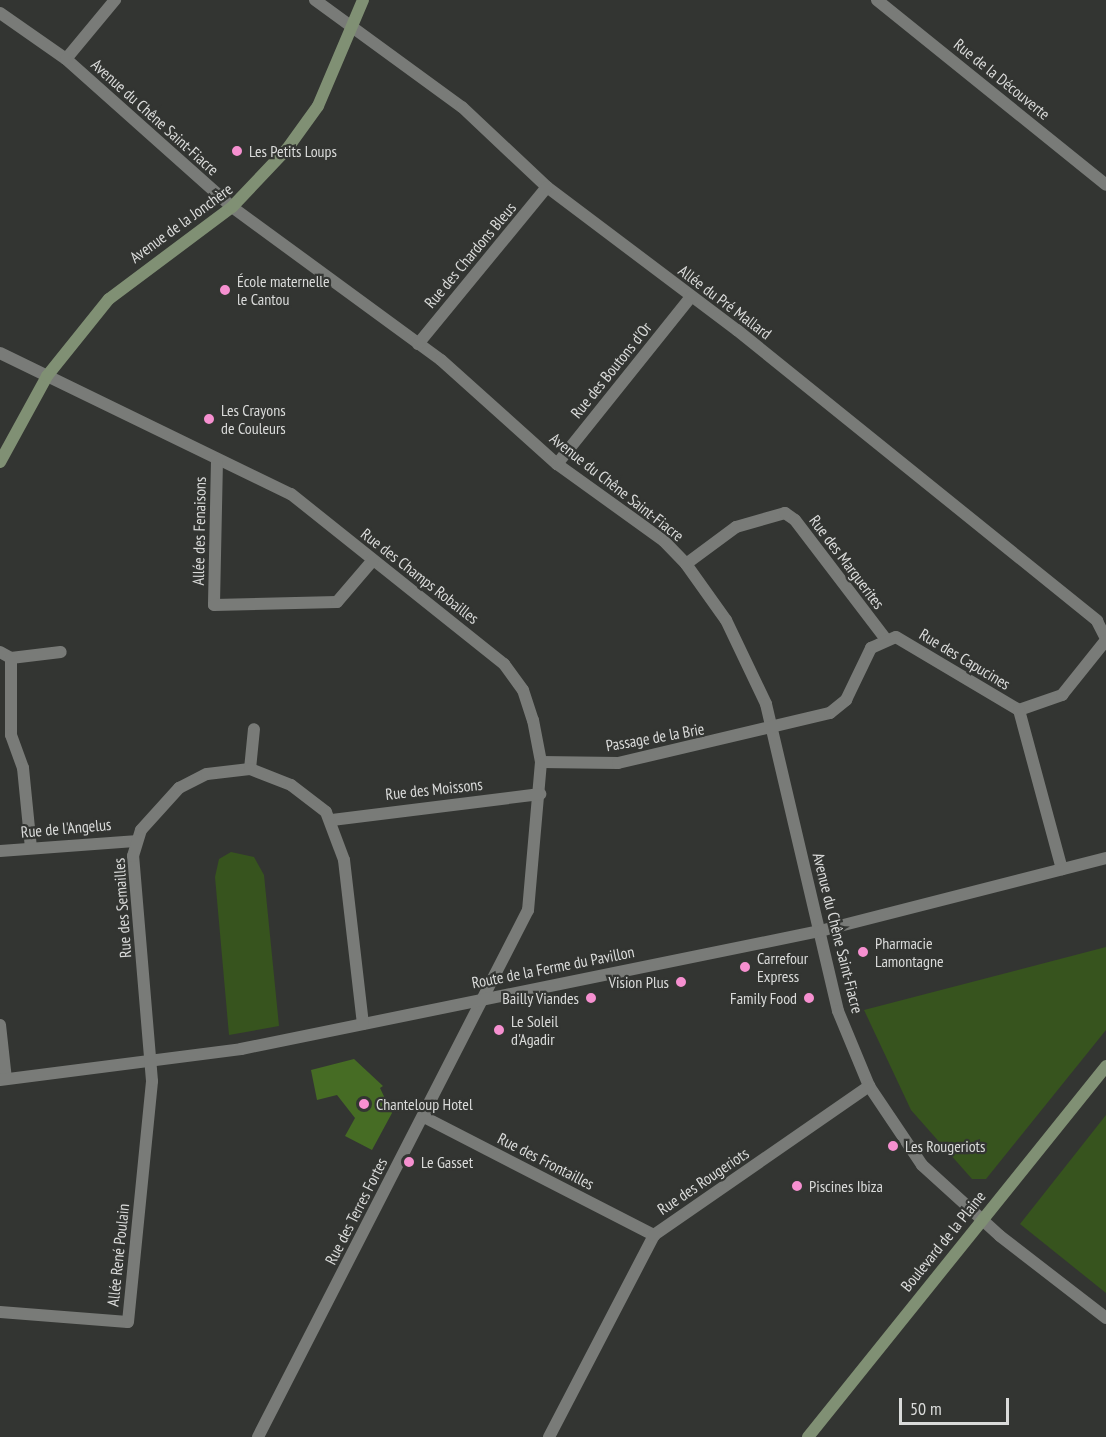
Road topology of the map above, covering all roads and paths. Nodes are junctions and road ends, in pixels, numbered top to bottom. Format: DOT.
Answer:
graph roads {
  1 [pos="115,0"];
  2 [pos="315,0"];
  3 [pos="363,0"];
  4 [pos="877,0"];
  5 [pos="0,13"];
  6 [pos="354,25"];
  7 [pos="66,59"];
  8 [pos="1106,185"];
  9 [pos="548,187"];
  10 [pos="232,207"];
  11 [pos="691,297"];
  12 [pos="418,344"];
  13 [pos="0,353"];
  14 [pos="47,376"];
  15 [pos="217,460"];
  16 [pos="0,462"];
  17 [pos="558,464"];
  18 [pos="373,560"];
  19 [pos="686,564"];
  20 [pos="885,638"];
  21 [pos="1106,640"];
  22 [pos="61,652"];
  23 [pos="6,655"];
  24 [pos="1019,710"];
  25 [pos="772,728"];
  26 [pos="254,729"];
  27 [pos="541,762"];
  28 [pos="250,769"];
  29 [pos="540,794"];
  30 [pos="332,820"];
  31 [pos="135,841"];
  32 [pos="31,848"];
  33 [pos="0,851"];
  34 [pos="1106,858"];
  35 [pos="1062,869"];
  36 [pos="820,931"];
  37 [pos="480,998"];
  38 [pos="363,1024"];
  39 [pos="0,1025"];
  40 [pos="151,1063"];
  41 [pos="1106,1066"];
  42 [pos="3,1080"];
  43 [pos="869,1086"];
  44 [pos="423,1117"];
  45 [pos="982,1220"];
  46 [pos="654,1235"];
  47 [pos="0,1312"];
  48 [pos="1106,1318"];
  49 [pos="259,1437"];
  50 [pos="549,1437"];
  51 [pos="808,1437"];
  1 -- 7 [label="street"];
  2 -- 6 [label="street, Allée du Pré Mallard"];
  3 -- 6 [label="main road, Avenue de la Jonchère"];
  4 -- 8 [label="street, Rue de la Découverte"];
  5 -- 7 [label="street, Avenue du Chêne Saint-Fiacre"];
  6 -- 9 [label="street, Allée du Pré Mallard"];
  6 -- 10 [label="main road, Avenue de la Jonchère"];
  7 -- 10 [label="street, Avenue du Chêne Saint-Fiacre"];
  9 -- 11 [label="street, Allée du Pré Mallard"];
  9 -- 12 [label="street, Rue des Chardons Bleus"];
  10 -- 12 [label="street, Avenue du Chêne Saint-Fiacre"];
  10 -- 14 [label="main road, Avenue de la Jonchère"];
  11 -- 17 [label="street, Rue des Boutons d'Or"];
  11 -- 21 [label="street, Allée du Pré Mallard"];
  12 -- 17 [label="street, Avenue du Chêne Saint-Fiacre"];
  13 -- 14 [label="street, Rue des Champs Robailles"];
  14 -- 15 [label="street, Rue des Champs Robailles"];
  14 -- 16 [label="main road, Avenue de la Jonchère"];
  15 -- 18 [label="street, Rue des Champs Robailles"];
  15 -- 18 [label="street, Allée des Fenaisons"];
  17 -- 19 [label="street, Avenue du Chêne Saint-Fiacre"];
  18 -- 27 [label="street, Rue des Champs Robailles"];
  19 -- 20 [label="street, Rue des Marguerites"];
  19 -- 25 [label="street, Avenue du Chêne Saint-Fiacre"];
  20 -- 24 [label="street, Rue des Capucines"];
  20 -- 25 [label="street"];
  21 -- 24 [label="street, Allée du Pré Mallard"];
  22 -- 23 [label="street"];
  23 -- 32 [label="street"];
  24 -- 35 [label="street, Rue des Capucines"];
  25 -- 27 [label="street, Passage de la Brie"];
  25 -- 36 [label="street, Avenue du Chêne Saint-Fiacre"];
  26 -- 28 [label="street"];
  27 -- 29 [label="street, Rue des Champs Robailles"];
  28 -- 30 [label="street"];
  28 -- 31 [label="street, Rue des Semailles"];
  29 -- 30 [label="street, Rue des Moissons"];
  29 -- 37 [label="street, Rue des Champs Robailles"];
  30 -- 38 [label="street"];
  31 -- 32 [label="street, Rue de l'Angelus"];
  31 -- 40 [label="street, Rue des Semailles"];
  32 -- 33 [label="street, Rue de l'Angelus"];
  34 -- 35 [label="street, Route de la Ferme du Pavillon"];
  35 -- 36 [label="street, Route de la Ferme du Pavillon"];
  36 -- 37 [label="street, Route de la Ferme du Pavillon"];
  36 -- 43 [label="street, Avenue du Chêne Saint-Fiacre"];
  37 -- 38 [label="street, Route de la Ferme du Pavillon"];
  37 -- 44 [label="street, Rue des Terres Fortes"];
  38 -- 40 [label="street, Route de la Ferme du Pavillon"];
  39 -- 42 [label="street"];
  40 -- 42 [label="street, Route de la Ferme du Pavillon"];
  40 -- 47 [label="street, Allée René Poulain"];
  41 -- 45 [label="main road, Boulevard de la Plaine"];
  43 -- 45 [label="street, Avenue du Chêne Saint-Fiacre"];
  43 -- 46 [label="street, Rue des Rougeriots"];
  44 -- 46 [label="street, Rue des Frontailles"];
  44 -- 49 [label="street, Rue des Terres Fortes"];
  45 -- 48 [label="street, Avenue du Chêne Saint-Fiacre"];
  45 -- 51 [label="main road, Boulevard de la Plaine"];
  46 -- 50 [label="street, Rue des Rougeriots"];
}
